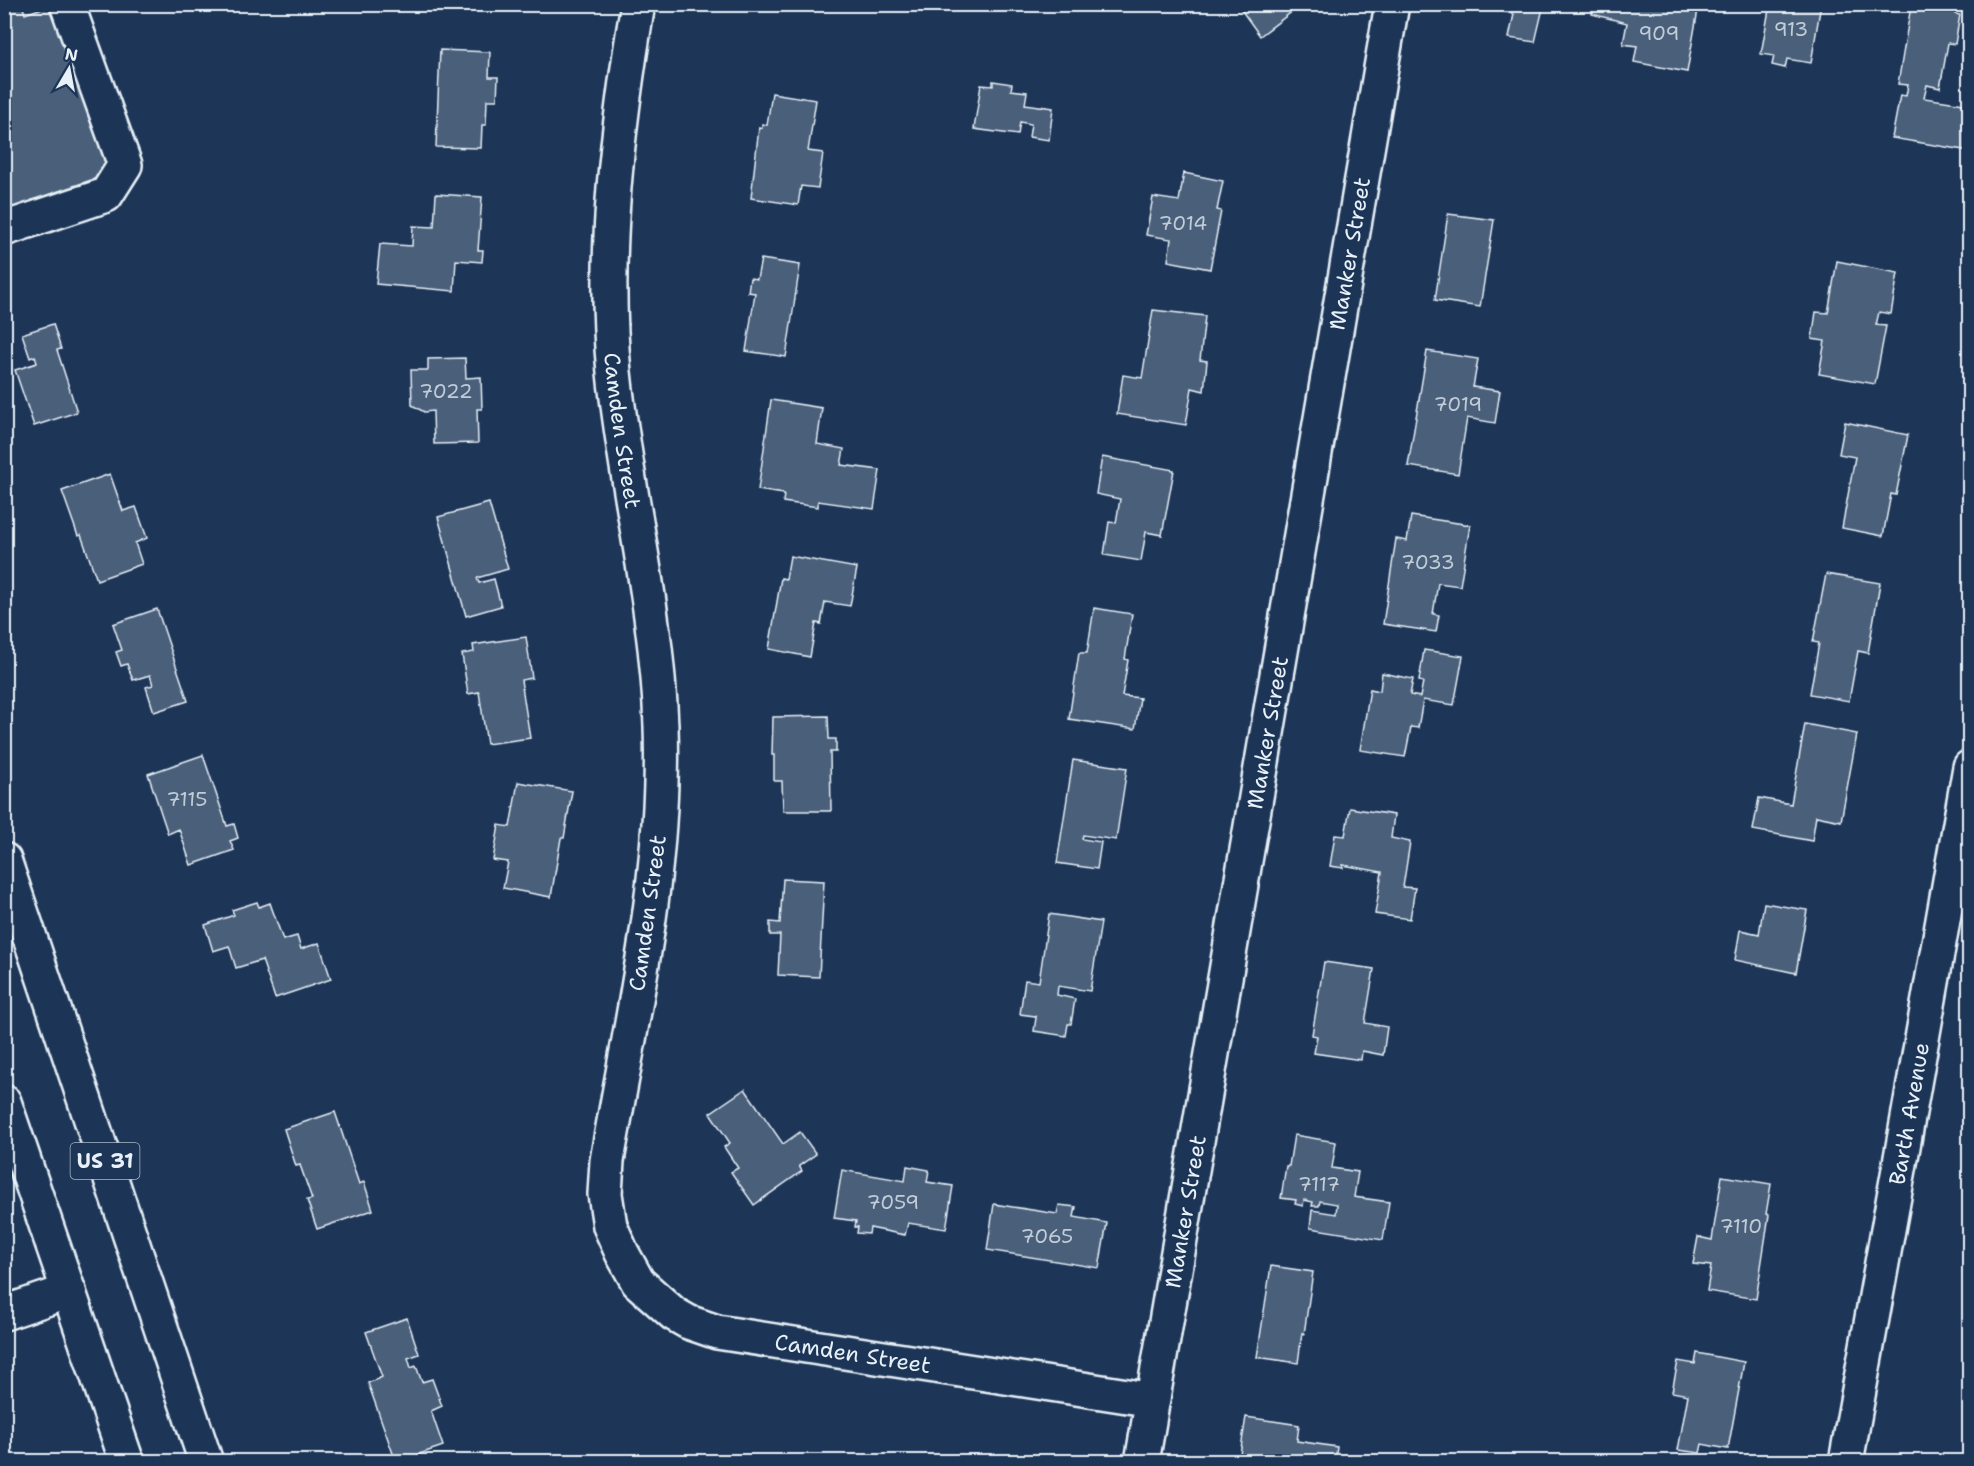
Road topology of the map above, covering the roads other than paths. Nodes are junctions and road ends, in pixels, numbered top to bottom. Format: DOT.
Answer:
graph roads {
  1 [pos="67,4"];
  2 [pos="638,4"];
  3 [pos="1392,4"];
  4 [pos="4,229"];
  5 [pos="1970,767"];
  6 [pos="4,860"];
  7 [pos="4,1102"];
  8 [pos="69,1291"];
  9 [pos="4,1313"];
  10 [pos="1153,1400"];
  11 [pos="127,1461"];
  12 [pos="206,1461"];
  13 [pos="1142,1461"];
  14 [pos="1846,1461"];
  1 -- 4 [label="street"];
  2 -- 10 [label="street, Camden Street"];
  3 -- 10 [label="street, Manker Street"];
  5 -- 14 [label="street, Barth Avenue"];
  6 -- 12 [label="street, US 31"];
  7 -- 8 [label="street"];
  8 -- 9 [label="street"];
  8 -- 11 [label="street"];
  10 -- 13 [label="street, Manker Street"];
}
